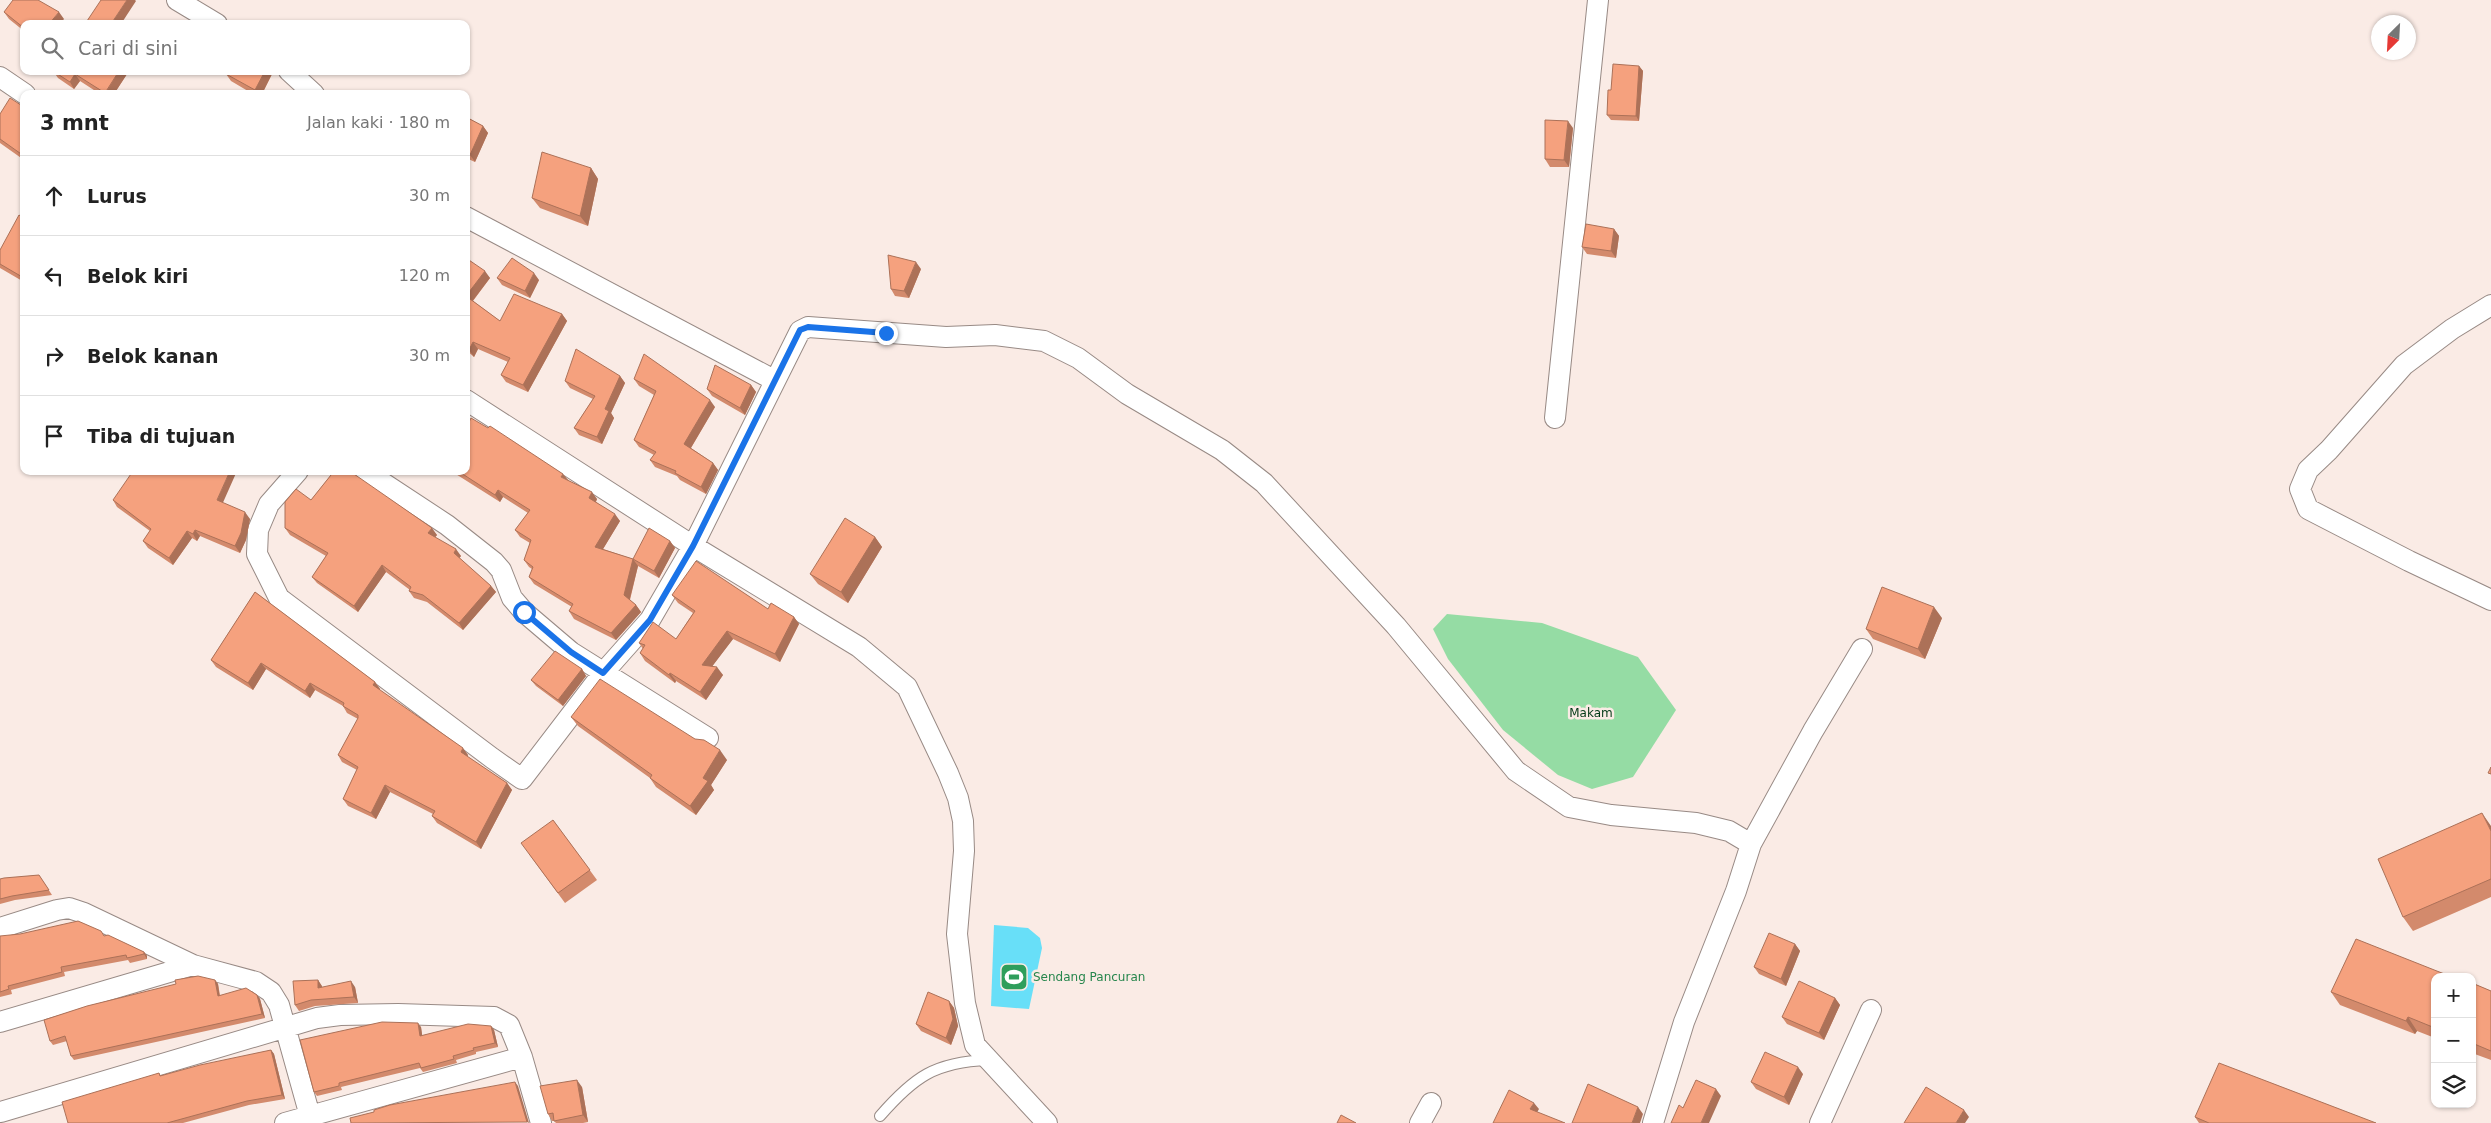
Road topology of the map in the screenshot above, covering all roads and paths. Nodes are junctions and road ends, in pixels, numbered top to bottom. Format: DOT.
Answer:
graph roads {
  1 [pos="177,0"];
  2 [pos="1598,0"];
  3 [pos="210,20"];
  4 [pos="293,75"];
  5 [pos="0,77"];
  6 [pos="310,90"];
  7 [pos="20,91"];
  8 [pos="470,218"];
  9 [pos="2491,305"];
  10 [pos="774,380"];
  11 [pos="470,403"];
  12 [pos="1555,418"];
  13 [pos="294,475"];
  14 [pos="371,475"];
  15 [pos="693,546"];
  16 [pos="2491,600"];
  17 [pos="1862,649"];
  18 [pos="603,673"];
  19 [pos="708,738"];
  20 [pos="1751,844"];
  21 [pos="0,928"];
  22 [pos="193,965"];
  23 [pos="1871,1010"];
  24 [pos="0,1022"];
  25 [pos="285,1026"];
  26 [pos="522,1057"];
  27 [pos="988,1060"];
  28 [pos="1431,1103"];
  29 [pos="0,1111"];
  30 [pos="880,1116"];
  31 [pos="311,1119"];
  32 [pos="3,1123"];
  33 [pos="285,1123"];
  34 [pos="541,1123"];
  35 [pos="1047,1123"];
  36 [pos="1420,1123"];
  37 [pos="1653,1123"];
  38 [pos="1820,1123"];
  1 -- 3 [label="street"];
  2 -- 12 [label="street"];
  4 -- 6 [label="street"];
  5 -- 7 [label="street"];
  8 -- 10 [label="street"];
  9 -- 16 [label="street"];
  10 -- 15 [label="street"];
  10 -- 20 [label="street"];
  11 -- 15 [label="street"];
  13 -- 18 [label="street"];
  14 -- 18 [label="street"];
  15 -- 18 [label="street"];
  15 -- 27 [label="street"];
  17 -- 20 [label="street"];
  18 -- 19 [label="street"];
  20 -- 37 [label="street"];
  21 -- 22 [label="street"];
  22 -- 24 [label="street"];
  22 -- 25 [label="street"];
  23 -- 38 [label="street"];
  25 -- 26 [label="street"];
  25 -- 29 [label="street"];
  25 -- 31 [label="street"];
  26 -- 31 [label="street"];
  26 -- 34 [label="street"];
  27 -- 30 [label="lane"];
  27 -- 35 [label="street"];
  28 -- 36 [label="street"];
  29 -- 32 [label="street"];
  31 -- 33 [label="street"];
}
